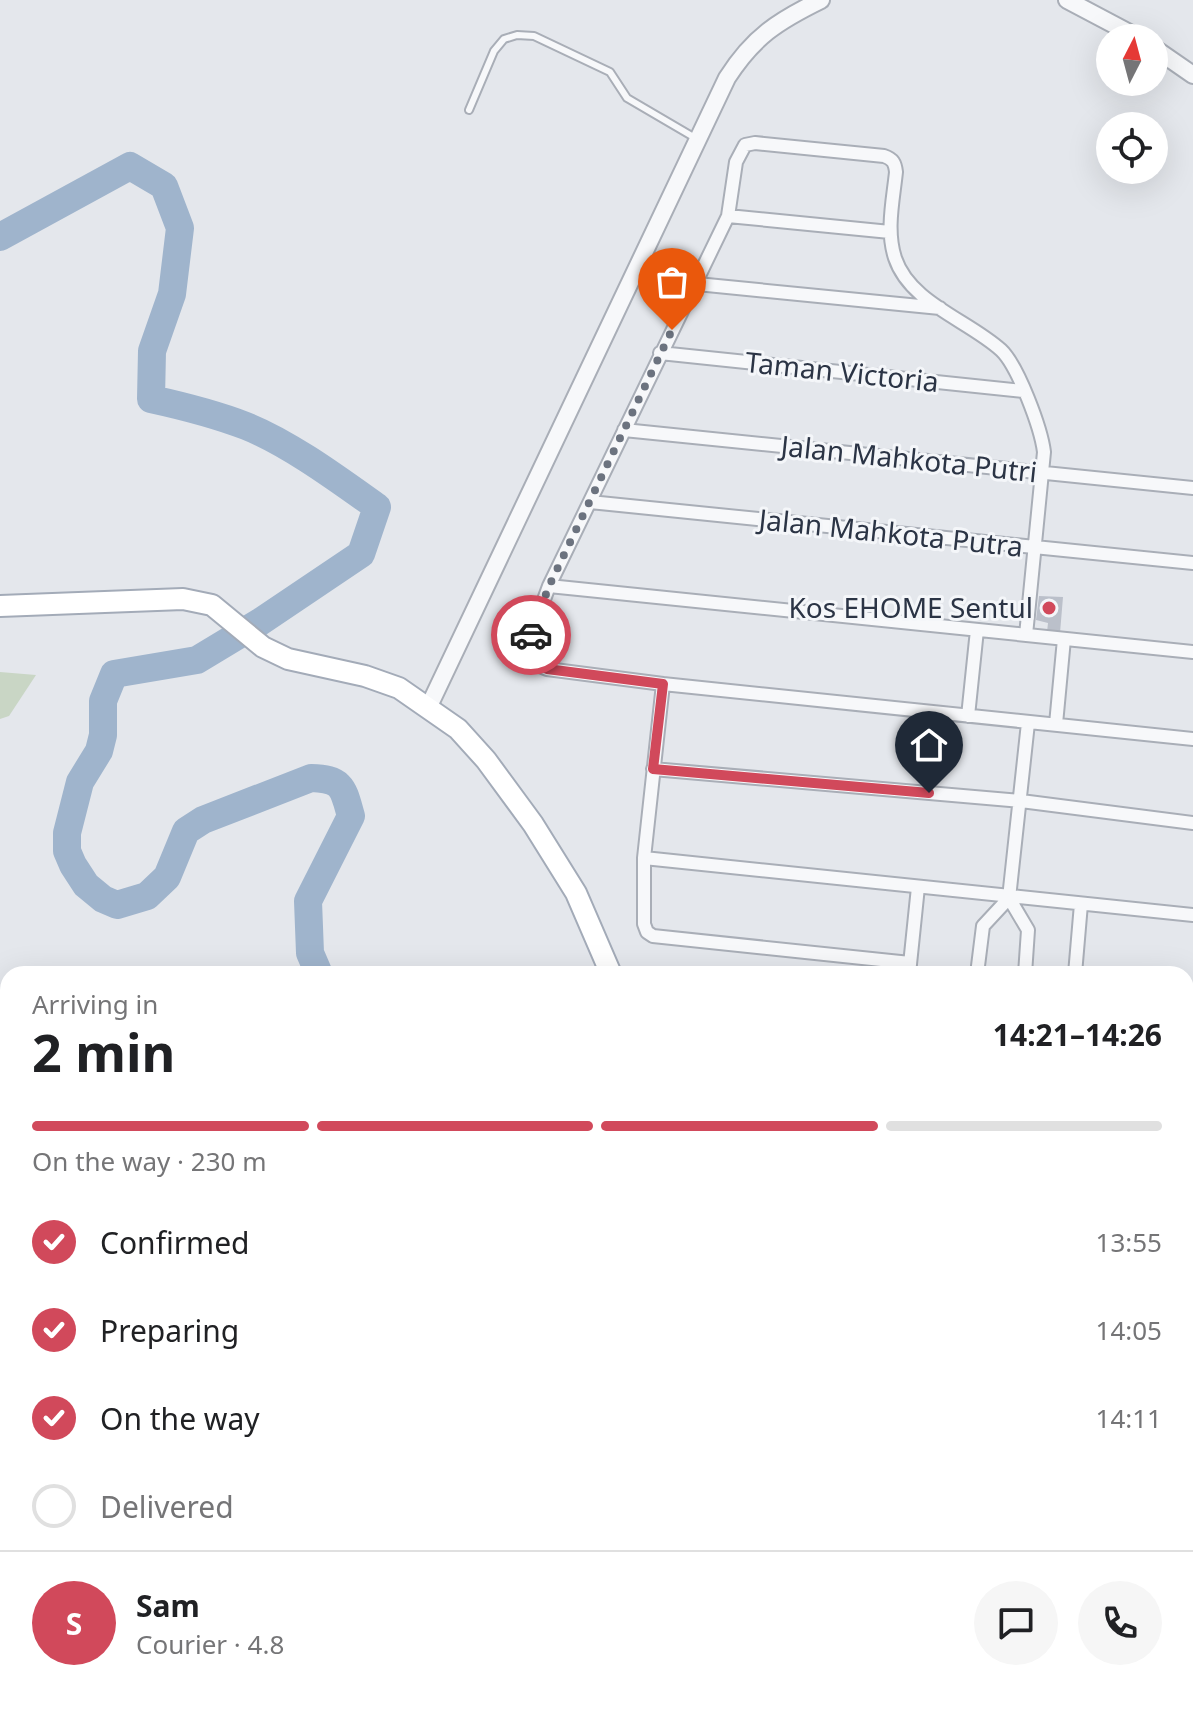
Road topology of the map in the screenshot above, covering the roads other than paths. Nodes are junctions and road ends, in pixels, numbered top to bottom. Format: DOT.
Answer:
graph roads {
  1 [pos="821,0"];
  2 [pos="1067,0"];
  3 [pos="805,4"];
  4 [pos="1112,24"];
  5 [pos="1168,58"];
  6 [pos="1193,75"];
  7 [pos="469,110"];
  8 [pos="697,139"];
  9 [pos="728,216"];
  10 [pos="890,232"];
  11 [pos="697,284"];
  12 [pos="941,308"];
  13 [pos="660,353"];
  14 [pos="1023,391"];
  15 [pos="624,430"];
  16 [pos="1043,472"];
  17 [pos="1193,488"];
  18 [pos="590,502"];
  19 [pos="1035,547"];
  20 [pos="1193,563"];
  21 [pos="549,586"];
  22 [pos="0,606"];
  23 [pos="977,630"];
  24 [pos="1026,635"];
  25 [pos="1064,639"];
  26 [pos="1193,652"];
  27 [pos="663,684"];
  28 [pos="429,706"];
  29 [pos="968,716"];
  30 [pos="1028,723"];
  31 [pos="1056,724"];
  32 [pos="1193,739"];
  33 [pos="653,769"];
  34 [pos="1021,801"];
  35 [pos="1193,823"];
  36 [pos="644,858"];
  37 [pos="918,887"];
  38 [pos="1009,898"];
  39 [pos="1081,904"];
  40 [pos="1193,915"];
  41 [pos="608,966"];
  42 [pos="893,966"];
  43 [pos="909,966"];
  44 [pos="978,966"];
  45 [pos="1026,966"];
  46 [pos="1076,966"];
  1 -- 3 [label="street"];
  2 -- 4 [label="street"];
  3 -- 8 [label="street"];
  5 -- 6 [label="street"];
  7 -- 8 [label="lane"];
  8 -- 28 [label="street"];
  9 -- 10 [label="street"];
  9 -- 10 [label="street"];
  9 -- 11 [label="street"];
  10 -- 12 [label="street"];
  11 -- 12 [label="street"];
  11 -- 13 [label="street"];
  12 -- 14 [label="street"];
  13 -- 14 [label="street, Taman Victoria"];
  13 -- 15 [label="street"];
  14 -- 16 [label="street"];
  15 -- 16 [label="street, Jalan Mahkota Putri"];
  15 -- 18 [label="street"];
  16 -- 17 [label="street, Jalan Mahkota Putri"];
  16 -- 19 [label="street"];
  18 -- 19 [label="street, Jalan Mahkota Putra"];
  18 -- 21 [label="street"];
  19 -- 20 [label="street, Jalan Mahkota Putra"];
  19 -- 24 [label="street"];
  21 -- 23 [label="street"];
  21 -- 27 [label="street"];
  22 -- 28 [label="main road"];
  23 -- 24 [label="street"];
  23 -- 29 [label="street"];
  24 -- 25 [label="street"];
  25 -- 26 [label="street"];
  25 -- 31 [label="street"];
  27 -- 29 [label="street"];
  27 -- 33 [label="street"];
  28 -- 41 [label="main road"];
  29 -- 30 [label="street"];
  30 -- 31 [label="street"];
  30 -- 34 [label="street"];
  31 -- 32 [label="street"];
  33 -- 34 [label="street"];
  33 -- 36 [label="street"];
  34 -- 35 [label="street"];
  34 -- 38 [label="street"];
  36 -- 37 [label="street"];
  36 -- 42 [label="street"];
  37 -- 38 [label="street"];
  37 -- 43 [label="street"];
  38 -- 39 [label="street"];
  38 -- 44 [label="street"];
  38 -- 45 [label="street"];
  39 -- 40 [label="street"];
  39 -- 46 [label="street"];
}
